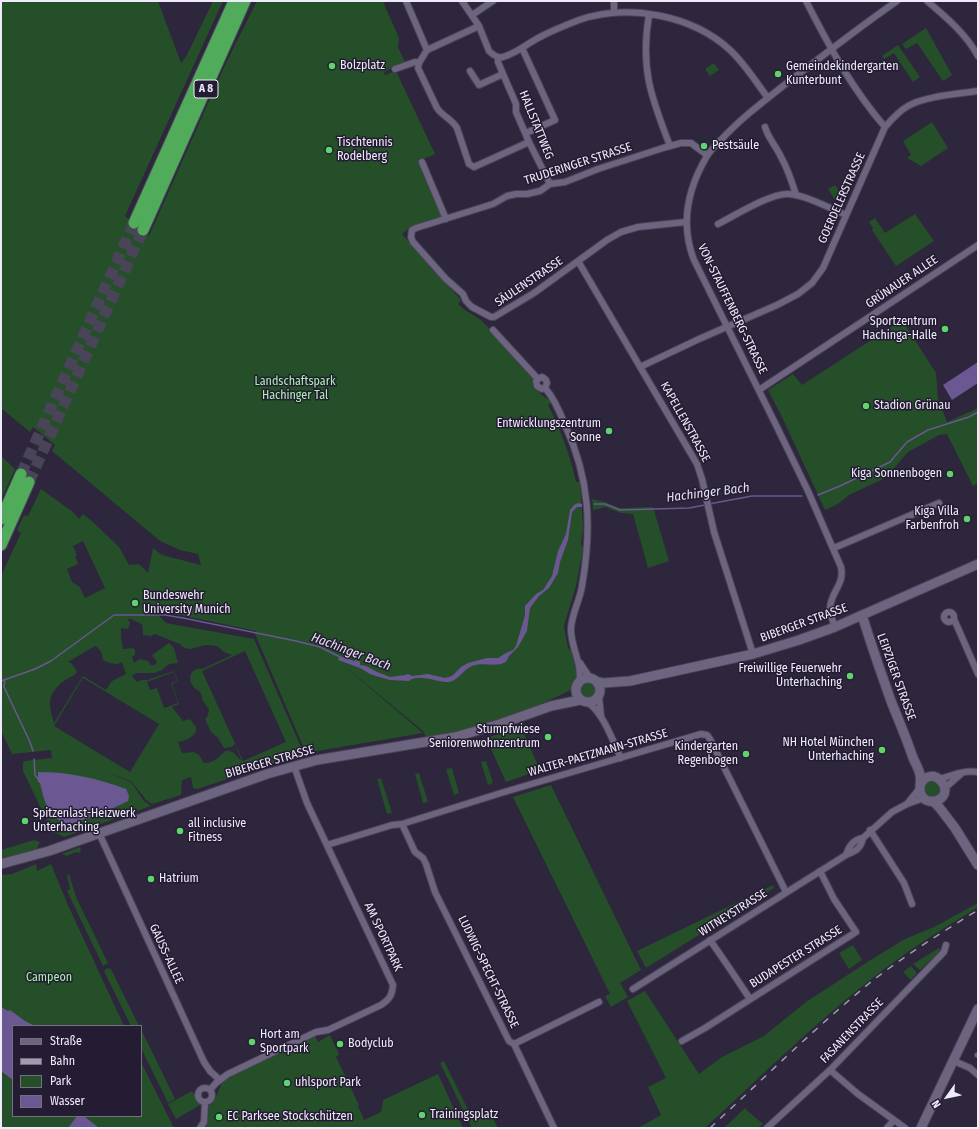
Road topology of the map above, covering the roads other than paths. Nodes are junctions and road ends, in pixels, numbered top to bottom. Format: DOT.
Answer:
graph roads {
  1 [pos="234,1"];
  2 [pos="245,1"];
  3 [pos="406,1"];
  4 [pos="462,1"];
  5 [pos="493,1"];
  6 [pos="614,1"];
  7 [pos="806,1"];
  8 [pos="897,1"];
  9 [pos="927,1"];
  10 [pos="614,13"];
  11 [pos="472,15"];
  12 [pos="649,15"];
  13 [pos="479,26"];
  14 [pos="522,48"];
  15 [pos="427,50"];
  16 [pos="831,50"];
  17 [pos="978,56"];
  18 [pos="498,57"];
  19 [pos="419,63"];
  20 [pos="396,69"];
  21 [pos="470,71"];
  22 [pos="503,74"];
  23 [pos="978,91"];
  24 [pos="768,98"];
  25 [pos="765,126"];
  26 [pos="885,127"];
  27 [pos="526,133"];
  28 [pos="529,142"];
  29 [pos="670,146"];
  30 [pos="707,155"];
  31 [pos="422,162"];
  32 [pos="550,184"];
  33 [pos="796,195"];
  34 [pos="846,215"];
  35 [pos="446,219"];
  36 [pos="686,222"];
  37 [pos="718,224"];
  38 [pos="411,233"];
  39 [pos="978,245"];
  40 [pos="578,261"];
  41 [pos="727,327"];
  42 [pos="493,330"];
  43 [pos="640,367"];
  44 [pos="759,390"];
  45 [pos="939,503"];
  46 [pos="1,519"];
  47 [pos="1,545"];
  48 [pos="834,548"];
  49 [pos="978,564"];
  50 [pos="862,615"];
  51 [pos="954,619"];
  52 [pos="835,627"];
  53 [pos="753,654"];
  54 [pos="576,658"];
  55 [pos="978,674"];
  56 [pos="594,680"];
  57 [pos="630,681"];
  58 [pos="577,686"];
  59 [pos="599,695"];
  60 [pos="584,701"];
  61 [pos="551,706"];
  62 [pos="602,720"];
  63 [pos="909,746"];
  64 [pos="621,758"];
  65 [pos="294,766"];
  66 [pos="978,772"];
  67 [pos="962,773"];
  68 [pos="936,778"];
  69 [pos="920,786"];
  70 [pos="944,792"];
  71 [pos="929,800"];
  72 [pos="907,804"];
  73 [pos="402,824"];
  74 [pos="955,828"];
  75 [pos="870,830"];
  76 [pos="99,833"];
  77 [pos="327,845"];
  78 [pos="1,864"];
  79 [pos="978,866"];
  80 [pos="820,871"];
  81 [pos="786,892"];
  82 [pos="912,904"];
  83 [pos="710,940"];
  84 [pos="946,945"];
  85 [pos="632,989"];
  86 [pos="750,1000"];
  87 [pos="599,1002"];
  88 [pos="978,1010"];
  89 [pos="682,1041"];
  90 [pos="514,1044"];
  91 [pos="954,1061"];
  92 [pos="830,1070"];
  93 [pos="978,1075"];
  94 [pos="220,1080"];
  95 [pos="210,1090"];
  96 [pos="205,1103"];
  97 [pos="894,1120"];
  98 [pos="923,1127"];
  99 [pos="200,1128"];
  100 [pos="554,1128"];
  101 [pos="767,1128"];
  102 [pos="887,1128"];
  103 [pos="905,1128"];
  1 -- 2 [label="highway, A 8"];
  3 -- 15 [label="street"];
  4 -- 11 [label="street"];
  5 -- 11 [label="street"];
  6 -- 10 [label="street"];
  7 -- 16 [label="street"];
  8 -- 16 [label="street, VON-STAUFFENBERG-STRASSE"];
  9 -- 17 [label="street"];
  10 -- 12 [label="street"];
  10 -- 14 [label="street"];
  11 -- 13 [label="street"];
  12 -- 24 [label="street"];
  12 -- 29 [label="street"];
  13 -- 15 [label="street"];
  13 -- 18 [label="street"];
  14 -- 18 [label="street"];
  14 -- 27 [label="street"];
  15 -- 19 [label="street"];
  16 -- 24 [label="street, VON-STAUFFENBERG-STRASSE"];
  16 -- 26 [label="street"];
  18 -- 22 [label="street, HALLSTATTWEG"];
  19 -- 20 [label="street"];
  19 -- 28 [label="street"];
  21 -- 22 [label="street"];
  22 -- 27 [label="street, HALLSTATTWEG"];
  23 -- 26 [label="street, GOERDELERSTRASSE"];
  24 -- 30 [label="street, VON-STAUFFENBERG-STRASSE"];
  25 -- 33 [label="street"];
  26 -- 34 [label="street, GOERDELERSTRASSE"];
  27 -- 28 [label="street, HALLSTATTWEG"];
  28 -- 32 [label="street, HALLSTATTWEG"];
  29 -- 30 [label="street, TRUDERINGER STRASSE"];
  29 -- 32 [label="street, TRUDERINGER STRASSE"];
  30 -- 36 [label="street, VON-STAUFFENBERG-STRASSE"];
  31 -- 35 [label="street"];
  32 -- 35 [label="street, TRUDERINGER STRASSE"];
  33 -- 34 [label="street"];
  33 -- 37 [label="street"];
  34 -- 41 [label="street, GOERDELERSTRASSE"];
  35 -- 38 [label="street, TRUDERINGER STRASSE"];
  36 -- 40 [label="street, SÄULENSTRASSE"];
  36 -- 41 [label="street, VON-STAUFFENBERG-STRASSE"];
  38 -- 40 [label="street, SÄULENSTRASSE"];
  39 -- 44 [label="street, GRÜNAUER ALLEE"];
  40 -- 43 [label="street, KAPELLENSTRASSE"];
  41 -- 43 [label="street, GOERDELERSTRASSE"];
  41 -- 44 [label="street, VON-STAUFFENBERG-STRASSE"];
  42 -- 54 [label="street"];
  43 -- 53 [label="street, KAPELLENSTRASSE"];
  44 -- 48 [label="street, VON-STAUFFENBERG-STRASSE"];
  45 -- 48 [label="street"];
  46 -- 47 [label="highway"];
  48 -- 52 [label="street, VON-STAUFFENBERG-STRASSE"];
  49 -- 50 [label="main road, BIBERGER STRASSE"];
  50 -- 52 [label="main road, BIBERGER STRASSE"];
  50 -- 63 [label="main road, LEIPZIGER STRASSE"];
  51 -- 55 [label="street"];
  52 -- 53 [label="main road, BIBERGER STRASSE"];
  53 -- 57 [label="main road, BIBERGER STRASSE"];
  54 -- 56 [label="street"];
  54 -- 58 [label="street"];
  56 -- 57 [label="main road, BIBERGER STRASSE"];
  56 -- 58 [label="main road"];
  56 -- 59 [label="main road"];
  57 -- 59 [label="main road, BIBERGER STRASSE"];
  58 -- 60 [label="main road"];
  58 -- 61 [label="main road, BIBERGER STRASSE"];
  59 -- 60 [label="main road"];
  59 -- 62 [label="street"];
  60 -- 61 [label="main road, BIBERGER STRASSE"];
  60 -- 62 [label="street"];
  61 -- 65 [label="main road, BIBERGER STRASSE"];
  62 -- 64 [label="street"];
  63 -- 68 [label="main road, LEIPZIGER STRASSE"];
  63 -- 69 [label="main road, LEIPZIGER STRASSE"];
  64 -- 73 [label="street, WALTER-PAETZMANN-STRASSE"];
  64 -- 81 [label="street, WALTER-PAETZMANN-STRASSE"];
  65 -- 76 [label="main road, BIBERGER STRASSE"];
  65 -- 77 [label="street, AM SPORTPARK"];
  66 -- 67 [label="street"];
  67 -- 68 [label="street"];
  67 -- 70 [label="street"];
  68 -- 69 [label="main road"];
  68 -- 70 [label="main road"];
  69 -- 71 [label="main road"];
  69 -- 72 [label="street, WITNEYSTRASSE"];
  70 -- 71 [label="main road"];
  70 -- 74 [label="main road"];
  71 -- 72 [label="street, WITNEYSTRASSE"];
  71 -- 74 [label="main road"];
  72 -- 75 [label="street, WITNEYSTRASSE"];
  73 -- 77 [label="street, WALTER-PAETZMANN-STRASSE"];
  73 -- 90 [label="street, LUDWIG-SPECHT-STRASSE"];
  74 -- 79 [label="main road"];
  75 -- 80 [label="street, WITNEYSTRASSE"];
  75 -- 82 [label="street"];
  76 -- 78 [label="main road, BIBERGER STRASSE"];
  76 -- 94 [label="street, GAUSS-ALLEE"];
  77 -- 94 [label="street, AM SPORTPARK"];
  80 -- 81 [label="street, WITNEYSTRASSE"];
  80 -- 86 [label="street, BUDAPESTER STRASSE"];
  81 -- 83 [label="street, WITNEYSTRASSE"];
  83 -- 85 [label="street, WITNEYSTRASSE"];
  83 -- 86 [label="street, BUDAPESTER STRASSE"];
  84 -- 92 [label="street, FASANENSTRASSE"];
  86 -- 89 [label="street, BUDAPESTER STRASSE"];
  87 -- 90 [label="street, LUDWIG-SPECHT-STRASSE"];
  88 -- 91 [label="main road"];
  90 -- 100 [label="street"];
  91 -- 93 [label="street"];
  91 -- 98 [label="main road"];
  92 -- 97 [label="street"];
  92 -- 101 [label="street, FASANENSTRASSE"];
  94 -- 95 [label="street, AM SPORTPARK"];
  95 -- 96 [label="street, AM SPORTPARK"];
  95 -- 96 [label="street, AM SPORTPARK"];
  96 -- 99 [label="street, AM SPORTPARK"];
  97 -- 102 [label="street"];
  97 -- 103 [label="street"];
}
